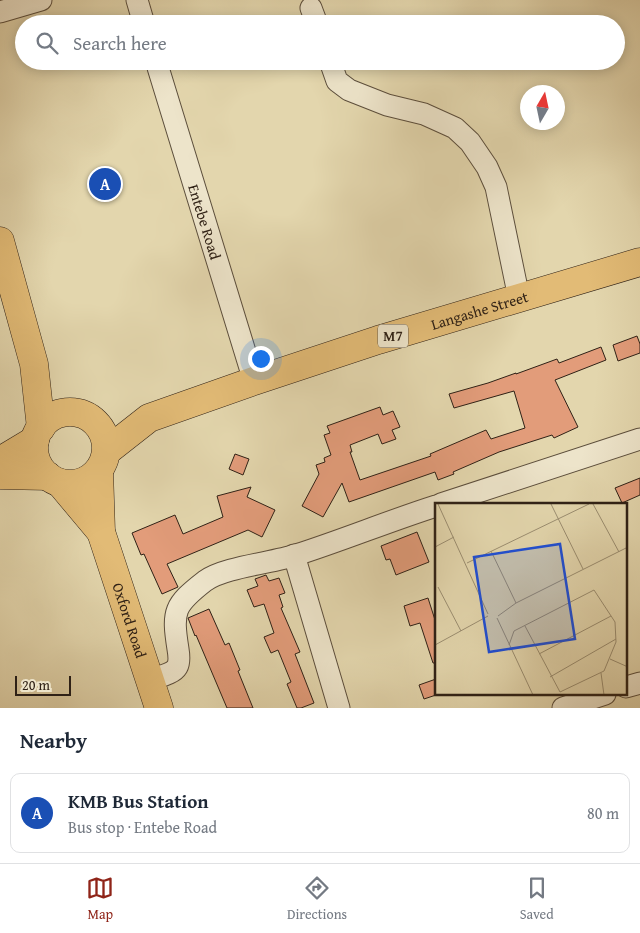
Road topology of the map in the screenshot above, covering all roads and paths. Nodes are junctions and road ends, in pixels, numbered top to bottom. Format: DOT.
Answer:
graph roads {
  1 [pos="41,0"];
  2 [pos="137,0"];
  3 [pos="0,12"];
  4 [pos="141,15"];
  5 [pos="159,70"];
  6 [pos="333,70"];
  7 [pos="0,241"];
  8 [pos="640,262"];
  9 [pos="519,298"];
  10 [pos="34,364"];
  11 [pos="254,381"];
  12 [pos="83,414"];
  13 [pos="149,418"];
  14 [pos="38,434"];
  15 [pos="640,439"];
  16 [pos="0,461"];
  17 [pos="103,461"];
  18 [pos="0,474"];
  19 [pos="54,480"];
  20 [pos="444,503"];
  21 [pos="435,506"];
  22 [pos="101,532"];
  23 [pos="294,555"];
  24 [pos="150,680"];
  25 [pos="599,696"];
  26 [pos="159,708"];
  27 [pos="339,708"];
  28 [pos="563,708"];
  1 -- 3 [label="street"];
  2 -- 4 [label="street"];
  5 -- 11 [label="street, Entebe Road"];
  6 -- 9 [label="street"];
  7 -- 10 [label="main road"];
  8 -- 9 [label="main road, Langashe Street / M7"];
  9 -- 11 [label="main road, Langashe Street / M7"];
  10 -- 12 [label="main road"];
  10 -- 14 [label="main road"];
  11 -- 13 [label="main road, Langashe Street / M7"];
  12 -- 13 [label="main road, Langashe Street / M7"];
  12 -- 14 [label="main road, M7"];
  12 -- 17 [label="main road"];
  13 -- 17 [label="main road, Langashe Street / M7"];
  14 -- 16 [label="main road, M7"];
  14 -- 19 [label="main road"];
  15 -- 20 [label="street"];
  17 -- 19 [label="main road, M7"];
  17 -- 22 [label="main road, Oxford Road"];
  18 -- 19 [label="main road, M7"];
  19 -- 22 [label="main road, Oxford Road"];
  21 -- 23 [label="street"];
  22 -- 24 [label="main road, Oxford Road"];
  23 -- 24 [label="street"];
  23 -- 27 [label="street"];
  24 -- 26 [label="main road, Oxford Road"];
  25 -- 28 [label="street"];
}
